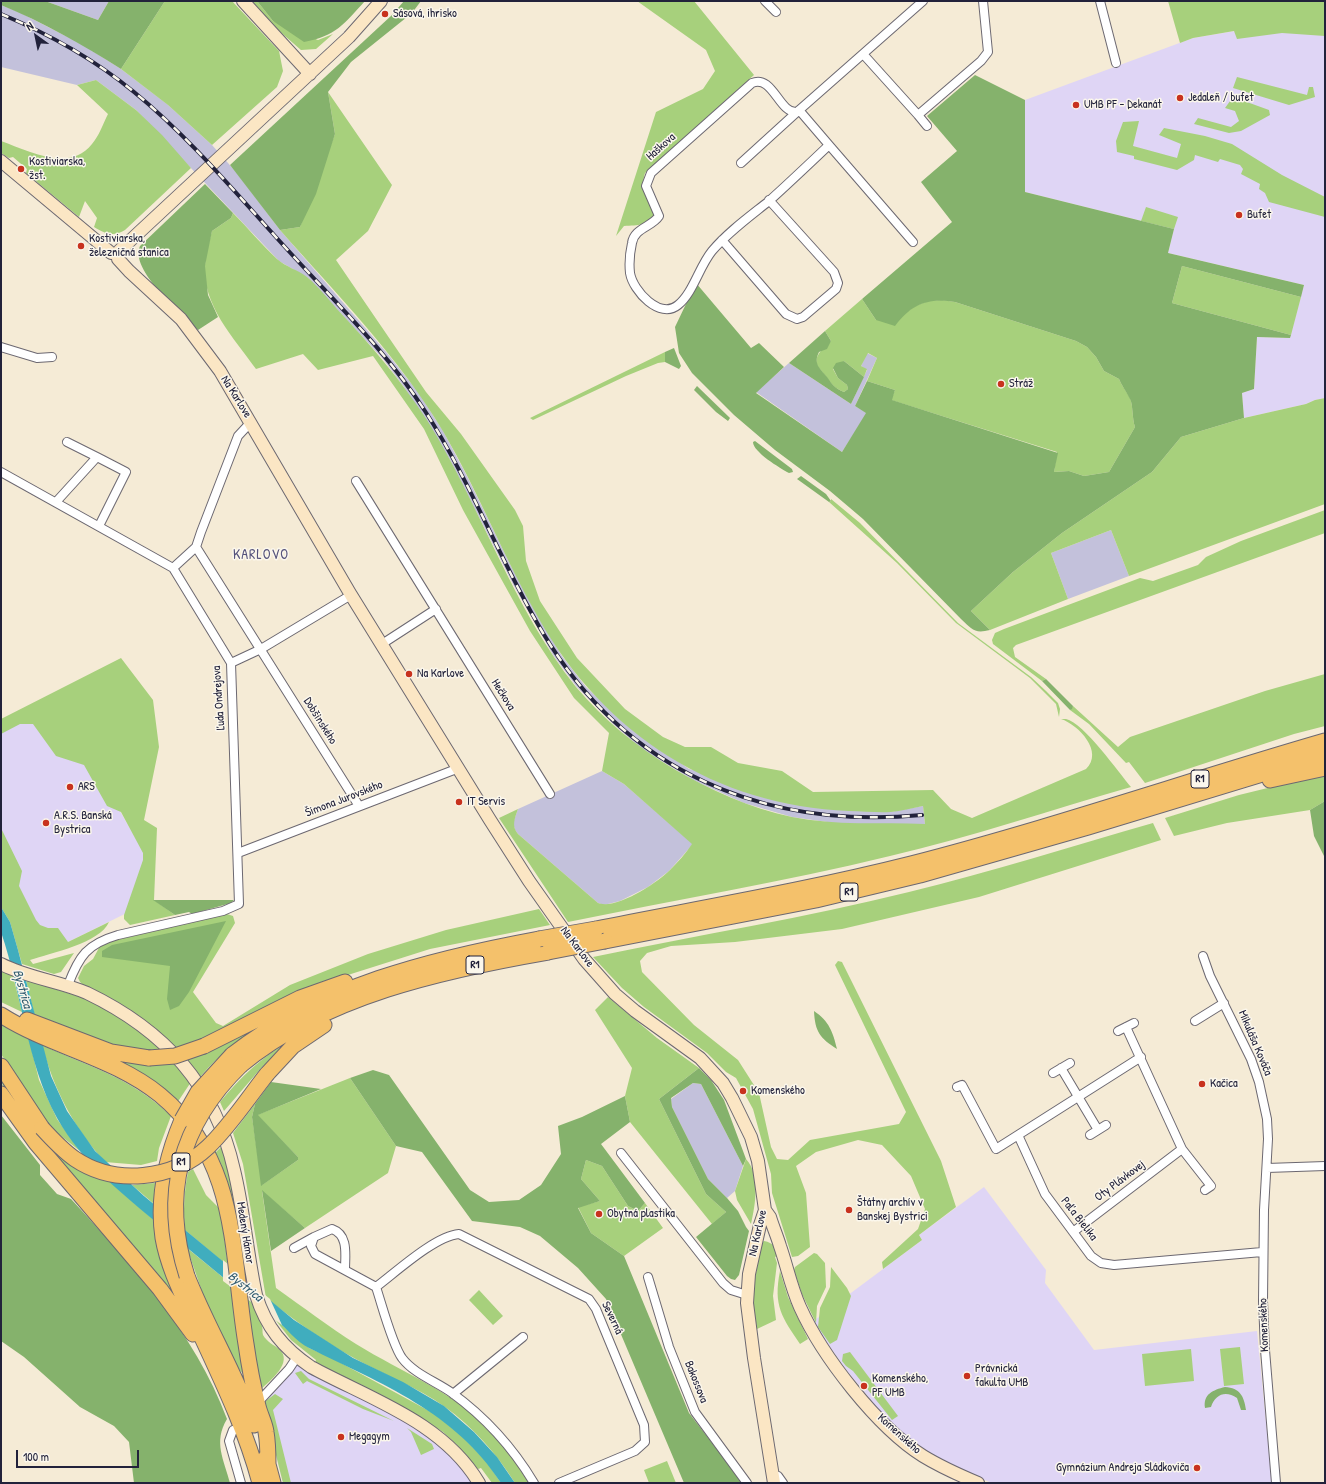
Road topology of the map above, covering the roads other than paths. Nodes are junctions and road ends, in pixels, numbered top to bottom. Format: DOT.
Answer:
graph roads {
  1 [pos="243,1"];
  2 [pos="382,1"];
  3 [pos="765,1"];
  4 [pos="923,1"];
  5 [pos="983,1"];
  6 [pos="1100,1"];
  7 [pos="776,12"];
  8 [pos="863,54"];
  9 [pos="1116,64"];
  10 [pos="310,74"];
  11 [pos="798,111"];
  12 [pos="918,115"];
  13 [pos="927,126"];
  14 [pos="829,145"];
  15 [pos="1,161"];
  16 [pos="741,163"];
  17 [pos="770,200"];
  18 [pos="722,240"];
  19 [pos="913,242"];
  20 [pos="116,254"];
  21 [pos="1,347"];
  22 [pos="52,357"];
  23 [pos="251,422"];
  24 [pos="68,442"];
  25 [pos="98,457"];
  26 [pos="1,472"];
  27 [pos="356,481"];
  28 [pos="56,502"];
  29 [pos="99,526"];
  30 [pos="196,547"];
  31 [pos="173,568"];
  32 [pos="351,595"];
  33 [pos="436,609"];
  34 [pos="382,644"];
  35 [pos="261,649"];
  36 [pos="231,663"];
  37 [pos="1325,741"];
  38 [pos="1325,755"];
  39 [pos="459,768"];
  40 [pos="1325,768"];
  41 [pos="1208,791"];
  42 [pos="550,794"];
  43 [pos="359,806"];
  44 [pos="238,853"];
  45 [pos="601,935"];
  46 [pos="460,954"];
  47 [pos="1203,956"];
  48 [pos="3,966"];
  49 [pos="403,984"];
  50 [pos="68,986"];
  51 [pos="1224,1003"];
  52 [pos="1,1006"];
  53 [pos="12,1019"];
  54 [pos="1196,1021"];
  55 [pos="1118,1031"];
  56 [pos="48,1035"];
  57 [pos="1141,1057"];
  58 [pos="237,1060"];
  59 [pos="1070,1063"];
  60 [pos="1,1066"];
  61 [pos="1061,1068"];
  62 [pos="1053,1073"];
  63 [pos="957,1088"];
  64 [pos="1,1094"];
  65 [pos="1078,1097"];
  66 [pos="1106,1125"];
  67 [pos="1098,1130"];
  68 [pos="1018,1135"];
  69 [pos="1090,1135"];
  70 [pos="1182,1149"];
  71 [pos="621,1153"];
  72 [pos="1325,1166"];
  73 [pos="1268,1168"];
  74 [pos="1205,1190"];
  75 [pos="766,1210"];
  76 [pos="1073,1232"];
  77 [pos="758,1233"];
  78 [pos="775,1236"];
  79 [pos="314,1237"];
  80 [pos="294,1248"];
  81 [pos="1262,1252"];
  82 [pos="345,1270"];
  83 [pos="648,1277"];
  84 [pos="376,1287"];
  85 [pos="747,1295"];
  86 [pos="188,1328"];
  87 [pos="523,1337"];
  88 [pos="209,1353"];
  89 [pos="296,1357"];
  90 [pos="453,1394"];
  91 [pos="262,1398"];
  92 [pos="233,1430"];
  93 [pos="268,1465"];
  94 [pos="774,1479"];
  95 [pos="241,1483"];
  96 [pos="254,1483"];
  97 [pos="260,1483"];
  98 [pos="273,1483"];
  99 [pos="479,1483"];
  100 [pos="534,1483"];
  101 [pos="558,1483"];
  102 [pos="748,1483"];
  103 [pos="784,1483"];
  104 [pos="978,1483"];
  105 [pos="1276,1483"];
  1 -- 10 [label="street"];
  2 -- 10 [label="street"];
  3 -- 7 [label="street"];
  4 -- 8 [label="street"];
  5 -- 12 [label="street"];
  6 -- 9 [label="street"];
  8 -- 11 [label="street"];
  8 -- 12 [label="street"];
  10 -- 20 [label="street"];
  11 -- 14 [label="street, Haškova"];
  11 -- 16 [label="street"];
  11 -- 18 [label="street, Haškova"];
  12 -- 13 [label="street"];
  14 -- 17 [label="street, Haškova"];
  14 -- 19 [label="street, Haškova"];
  15 -- 20 [label="street, Na Karlove"];
  17 -- 18 [label="street, Haškova"];
  17 -- 18 [label="street"];
  20 -- 23 [label="street, Na Karlove"];
  21 -- 22 [label="street"];
  23 -- 30 [label="street"];
  23 -- 32 [label="street, Na Karlove"];
  24 -- 25 [label="street"];
  25 -- 28 [label="street"];
  25 -- 29 [label="street"];
  26 -- 28 [label="street, Ľuda Ondrejova"];
  27 -- 33 [label="street, Hečkova"];
  28 -- 29 [label="street, Ľuda Ondrejova"];
  29 -- 31 [label="street, Ľuda Ondrejova"];
  30 -- 31 [label="street"];
  30 -- 35 [label="street, Dobšinského"];
  31 -- 36 [label="street, Ľuda Ondrejova"];
  32 -- 34 [label="street, Na Karlove"];
  32 -- 35 [label="street"];
  33 -- 34 [label="street"];
  33 -- 42 [label="street, Hečkova"];
  34 -- 39 [label="street, Na Karlove"];
  35 -- 36 [label="street"];
  35 -- 43 [label="street, Dobšinského"];
  36 -- 44 [label="street, Ľuda Ondrejova"];
  37 -- 45 [label="highway, R1"];
  38 -- 41 [label="highway, R1"];
  39 -- 43 [label="street, Šimona Jurovského"];
  39 -- 75 [label="street, Na Karlove"];
  40 -- 41 [label="highway"];
  41 -- 45 [label="highway, R1"];
  43 -- 44 [label="street, Šimona Jurovského"];
  44 -- 50 [label="street, Ľuda Ondrejova"];
  45 -- 46 [label="highway, R1, bridge"];
  45 -- 49 [label="highway, R1, bridge"];
  46 -- 56 [label="highway, bridge"];
  46 -- 58 [label="highway, R1"];
  47 -- 51 [label="street, Mikuláša Kováča"];
  48 -- 50 [label="street, Medený Hámor"];
  49 -- 58 [label="highway, R1"];
  49 -- 60 [label="highway, bridge"];
  50 -- 89 [label="street, Medený Hámor"];
  51 -- 54 [label="street"];
  51 -- 73 [label="street, Mikuláša Kováča"];
  52 -- 53 [label="highway"];
  53 -- 56 [label="highway"];
  55 -- 57 [label="street"];
  56 -- 93 [label="highway"];
  57 -- 65 [label="street"];
  57 -- 70 [label="street"];
  58 -- 88 [label="highway, R1, bridge"];
  58 -- 93 [label="highway, R1, bridge"];
  59 -- 61 [label="street"];
  61 -- 62 [label="street"];
  61 -- 65 [label="street"];
  63 -- 68 [label="street"];
  64 -- 86 [label="highway"];
  65 -- 67 [label="street"];
  65 -- 68 [label="street"];
  66 -- 67 [label="street"];
  67 -- 69 [label="street"];
  68 -- 76 [label="street, Paľa Bielika"];
  70 -- 74 [label="street"];
  70 -- 76 [label="street, Oty Plávkovej"];
  71 -- 85 [label="street"];
  72 -- 73 [label="street"];
  73 -- 81 [label="street, Komenského"];
  75 -- 77 [label="street, Na Karlove"];
  75 -- 78 [label="street, Komenského"];
  76 -- 81 [label="street, Paľa Bielika"];
  77 -- 78 [label="street"];
  77 -- 85 [label="street, Na Karlove"];
  78 -- 104 [label="street, Komenského"];
  79 -- 80 [label="street"];
  79 -- 82 [label="street"];
  79 -- 82 [label="street"];
  81 -- 105 [label="street, Komenského"];
  82 -- 84 [label="street"];
  83 -- 102 [label="street, Bakossova"];
  84 -- 90 [label="street"];
  84 -- 101 [label="street, Severná"];
  85 -- 94 [label="street, Na Karlove"];
  86 -- 88 [label="highway"];
  86 -- 96 [label="highway"];
  87 -- 90 [label="street"];
  88 -- 97 [label="highway, R1"];
  89 -- 91 [label="street"];
  89 -- 99 [label="street, Medený Hámor"];
  90 -- 100 [label="street"];
  92 -- 95 [label="street"];
  93 -- 98 [label="highway, R1"];
  94 -- 103 [label="street"];
}
